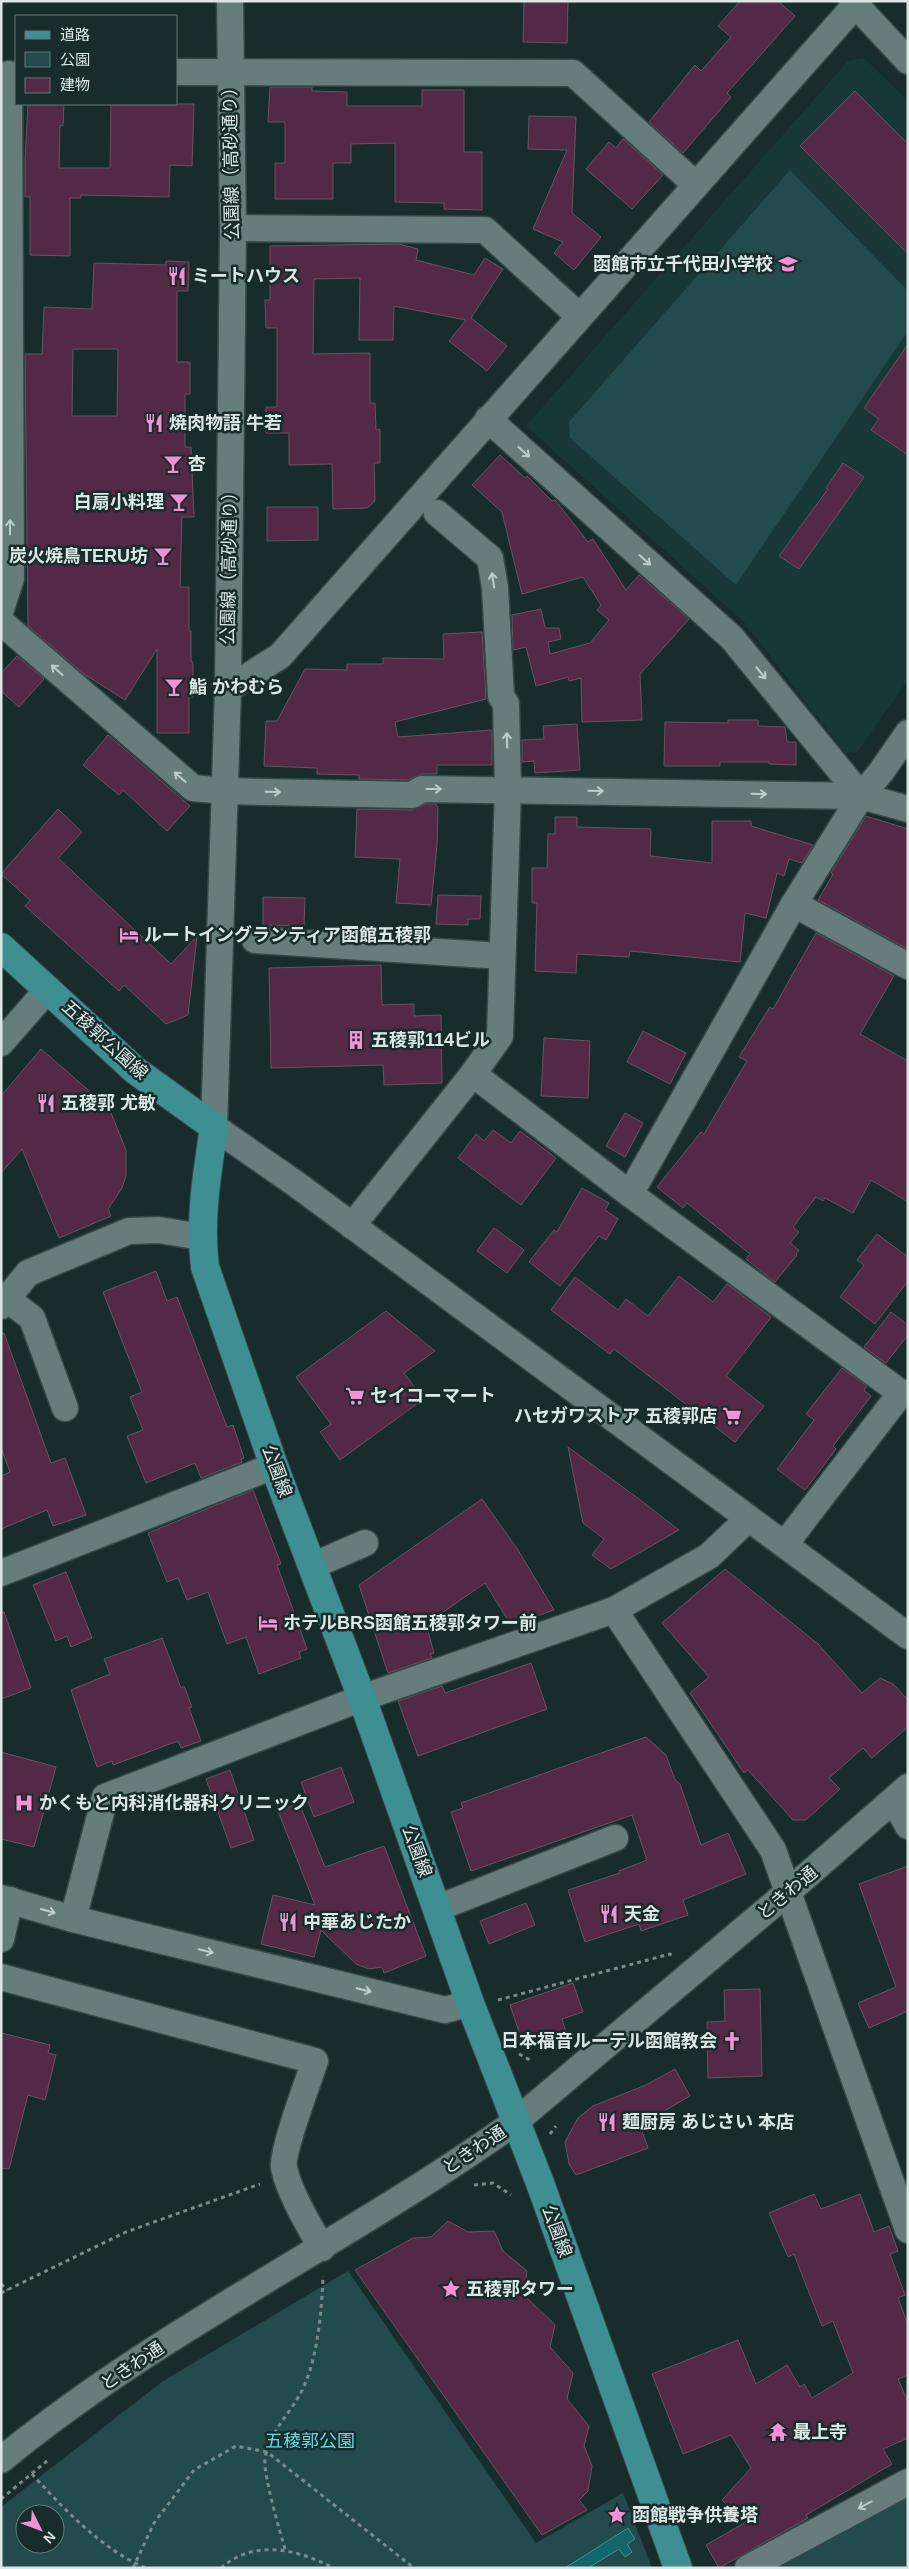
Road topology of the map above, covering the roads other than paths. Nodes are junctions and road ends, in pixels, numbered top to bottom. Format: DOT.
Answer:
graph roads {
  1 [pos="230,1"];
  2 [pos="856,3"];
  3 [pos="908,61"];
  4 [pos="9,72"];
  5 [pos="178,72"];
  6 [pos="230,72"];
  7 [pos="696,185"];
  8 [pos="233,228"];
  9 [pos="579,316"];
  10 [pos="488,420"];
  11 [pos="437,514"];
  12 [pos="1,609"];
  13 [pos="6,636"];
  14 [pos="228,689"];
  15 [pos="908,734"];
  16 [pos="508,789"];
  17 [pos="224,791"];
  18 [pos="861,796"];
  19 [pos="908,809"];
  20 [pos="794,904"];
  21 [pos="255,940"];
  22 [pos="1,947"];
  23 [pos="502,956"];
  24 [pos="908,966"];
  25 [pos="48,989"];
  26 [pos="1,1043"];
  27 [pos="473,1074"];
  28 [pos="214,1127"];
  29 [pos="630,1194"];
  30 [pos="352,1226"];
  31 [pos="201,1237"];
  32 [pos="4,1302"];
  33 [pos="904,1393"];
  34 [pos="65,1408"];
  35 [pos="274,1466"];
  36 [pos="748,1519"];
  37 [pos="365,1543"];
  38 [pos="785,1544"];
  39 [pos="312,1566"];
  40 [pos="1,1574"];
  41 [pos="614,1610"];
  42 [pos="908,1636"];
  43 [pos="362,1698"];
  44 [pos="901,1794"];
  45 [pos="908,1826"];
  46 [pos="615,1838"];
  47 [pos="788,1892"];
  48 [pos="6,1899"];
  49 [pos="438,1908"];
  50 [pos="74,1918"];
  51 [pos="1,1939"];
  52 [pos="1,1978"];
  53 [pos="470,2002"];
  54 [pos="515,2122"];
  55 [pos="908,2230"];
  56 [pos="327,2260"];
  57 [pos="1,2460"];
  58 [pos="908,2482"];
  59 [pos="678,2568"];
  60 [pos="748,2568"];
  1 -- 6 [label="street, 公園線（高砂通り）"];
  2 -- 3 [label="street"];
  2 -- 7 [label="street"];
  12 -- 4 [label="street, one-way"];
  5 -- 6 [label="street"];
  6 -- 7 [label="street"];
  6 -- 8 [label="street, 公園線（高砂通り）"];
  7 -- 9 [label="street"];
  8 -- 9 [label="street"];
  8 -- 14 [label="street, 公園線（高砂通り）"];
  9 -- 10 [label="street"];
  10 -- 14 [label="street"];
  10 -- 18 [label="street, one-way"];
  16 -- 11 [label="street, one-way"];
  17 -- 13 [label="street, one-way"];
  14 -- 17 [label="street, 公園線（高砂通り）"];
  15 -- 18 [label="street"];
  17 -- 16 [label="street, one-way"];
  16 -- 18 [label="street, one-way"];
  16 -- 23 [label="street"];
  17 -- 28 [label="street, 公園線（高砂通り）"];
  18 -- 19 [label="street"];
  18 -- 20 [label="street"];
  20 -- 24 [label="street"];
  20 -- 29 [label="street"];
  21 -- 23 [label="street"];
  22 -- 25 [label="main road, 五稜郭公園線"];
  23 -- 27 [label="street"];
  25 -- 26 [label="street"];
  25 -- 28 [label="main road, 五稜郭公園線"];
  27 -- 29 [label="street"];
  27 -- 30 [label="street"];
  28 -- 30 [label="street"];
  28 -- 31 [label="main road, 公園線"];
  29 -- 33 [label="street"];
  30 -- 36 [label="street"];
  31 -- 32 [label="street"];
  31 -- 35 [label="main road, 公園線"];
  32 -- 34 [label="street"];
  33 -- 38 [label="street"];
  35 -- 39 [label="main road, 公園線"];
  35 -- 40 [label="street"];
  36 -- 38 [label="street"];
  36 -- 41 [label="street"];
  37 -- 39 [label="street"];
  38 -- 42 [label="street"];
  39 -- 43 [label="main road, 公園線"];
  41 -- 43 [label="street"];
  41 -- 47 [label="street"];
  43 -- 49 [label="main road, 公園線"];
  43 -- 50 [label="street"];
  44 -- 45 [label="street"];
  44 -- 47 [label="street, ときわ通"];
  46 -- 49 [label="street"];
  47 -- 54 [label="street, ときわ通"];
  47 -- 55 [label="street"];
  48 -- 50 [label="street, one-way"];
  48 -- 51 [label="street"];
  49 -- 53 [label="main road, 公園線"];
  50 -- 53 [label="street, one-way"];
  52 -- 56 [label="street"];
  53 -- 54 [label="main road, 公園線"];
  54 -- 56 [label="street, ときわ通"];
  54 -- 59 [label="main road, 公園線"];
  56 -- 57 [label="street, ときわ通"];
  58 -- 60 [label="street, one-way"];
}
